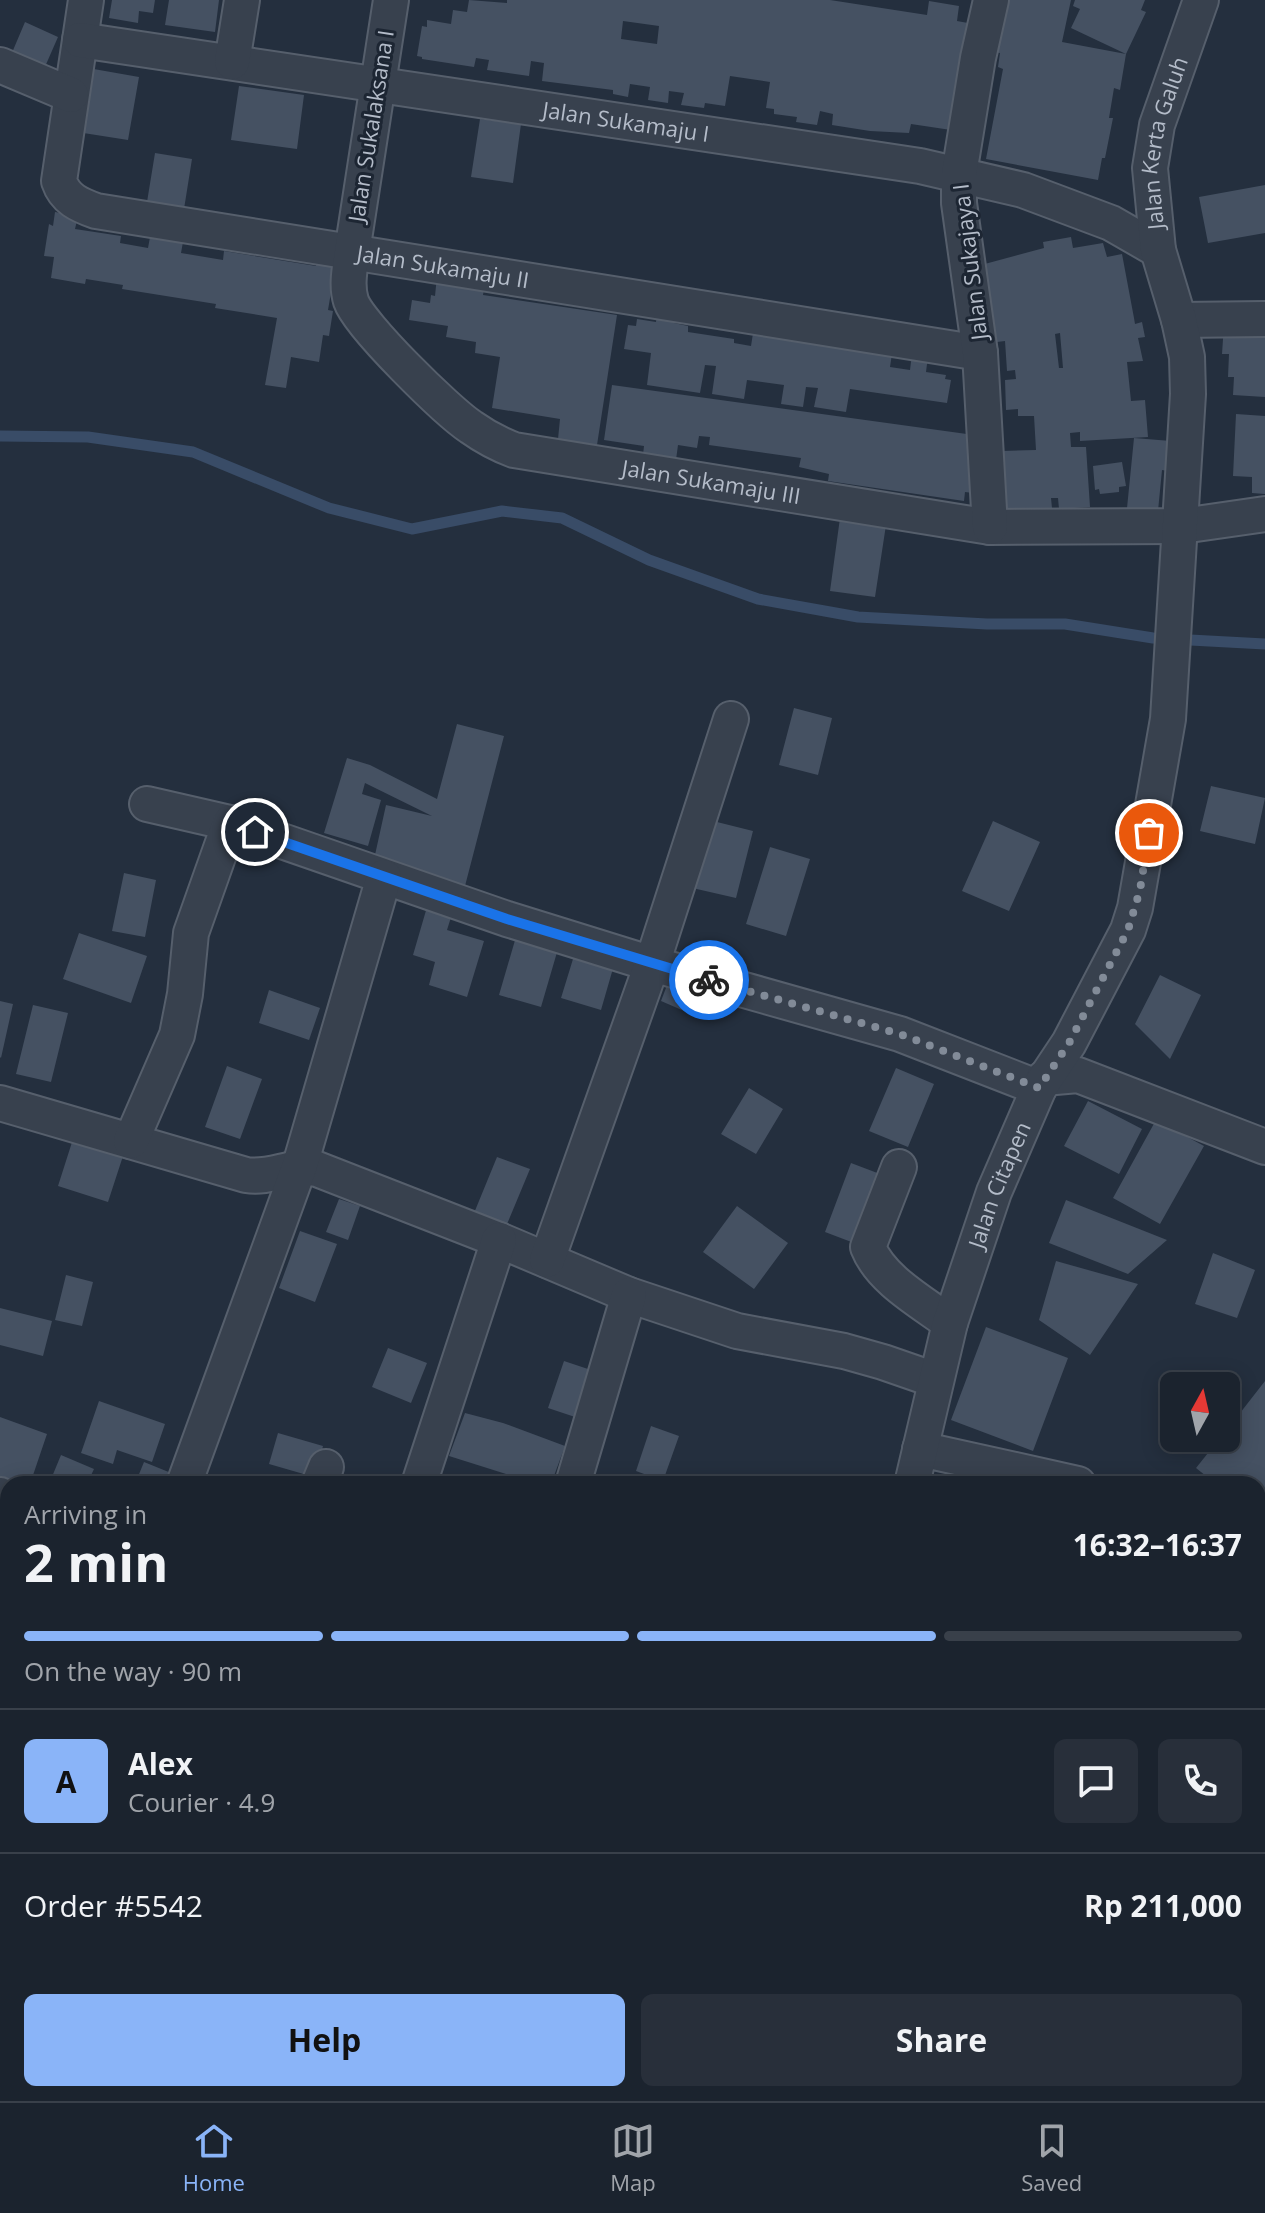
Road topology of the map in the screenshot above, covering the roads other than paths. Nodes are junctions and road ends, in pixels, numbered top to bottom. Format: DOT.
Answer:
graph roads {
  1 [pos="86,0"];
  2 [pos="242,0"];
  3 [pos="391,0"];
  4 [pos="988,0"];
  5 [pos="1201,0"];
  6 [pos="80,40"];
  7 [pos="232,62"];
  8 [pos="0,65"];
  9 [pos="378,83"];
  10 [pos="71,95"];
  11 [pos="959,174"];
  12 [pos="1158,250"];
  13 [pos="352,252"];
  14 [pos="1265,319"];
  15 [pos="1179,320"];
  16 [pos="980,353"];
  17 [pos="1265,514"];
  18 [pos="1182,526"];
  19 [pos="990,527"];
  20 [pos="731,719"];
  21 [pos="147,804"];
  22 [pos="230,823"];
  23 [pos="384,877"];
  24 [pos="652,964"];
  25 [pos="1041,1083"];
  26 [pos="0,1103"];
  27 [pos="131,1141"];
  28 [pos="1265,1147"];
  29 [pos="300,1165"];
  30 [pos="899,1167"];
  31 [pos="499,1240"];
  32 [pos="547,1260"];
  33 [pos="629,1295"];
  34 [pos="950,1323"];
  35 [pos="935,1380"];
  36 [pos="920,1449"];
  37 [pos="187,1476"];
  38 [pos="422,1476"];
  39 [pos="575,1476"];
  40 [pos="914,1476"];
  41 [pos="1042,1476"];
  1 -- 6 [label="street, Jalan Sukamaju II"];
  2 -- 7 [label="street"];
  3 -- 9 [label="street, Jalan Sukalaksana I"];
  4 -- 11 [label="street, Jalan Sukajaya I"];
  5 -- 12 [label="street, Jalan Kerta Galuh"];
  6 -- 7 [label="street, Jalan Sukamaju I"];
  6 -- 10 [label="street, Jalan Sukamaju II"];
  7 -- 9 [label="street, Jalan Sukamaju I"];
  8 -- 10 [label="street"];
  9 -- 11 [label="street, Jalan Sukamaju I"];
  9 -- 13 [label="street, Jalan Sukalaksana I"];
  10 -- 13 [label="street, Jalan Sukamaju II"];
  11 -- 12 [label="street, Jalan Sukamaju I"];
  11 -- 16 [label="street, Jalan Sukajaya I"];
  12 -- 15 [label="street, Jalan Kerta Galuh"];
  13 -- 16 [label="street, Jalan Sukamaju II"];
  13 -- 19 [label="street, Jalan Sukamaju III"];
  14 -- 15 [label="street"];
  15 -- 18 [label="street, Jalan Kerta Galuh"];
  16 -- 19 [label="street, Jalan Sukajaya I"];
  17 -- 18 [label="street, Jalan Sukamaju III"];
  18 -- 19 [label="street, Jalan Sukamaju III"];
  18 -- 25 [label="street, Jalan Citapen"];
  20 -- 24 [label="street"];
  21 -- 22 [label="street"];
  22 -- 23 [label="street"];
  22 -- 27 [label="street"];
  23 -- 24 [label="street"];
  23 -- 29 [label="street"];
  24 -- 25 [label="street"];
  24 -- 32 [label="street"];
  25 -- 28 [label="street"];
  25 -- 34 [label="street, Jalan Citapen"];
  26 -- 27 [label="street"];
  27 -- 29 [label="street"];
  29 -- 31 [label="street"];
  29 -- 37 [label="street"];
  30 -- 34 [label="street"];
  31 -- 32 [label="street"];
  31 -- 38 [label="street"];
  32 -- 33 [label="street"];
  33 -- 35 [label="street"];
  33 -- 39 [label="street"];
  34 -- 35 [label="street, Jalan Citapen"];
  35 -- 36 [label="street, Jalan Citapen"];
  36 -- 40 [label="street, Jalan Citapen"];
  36 -- 41 [label="street"];
}
